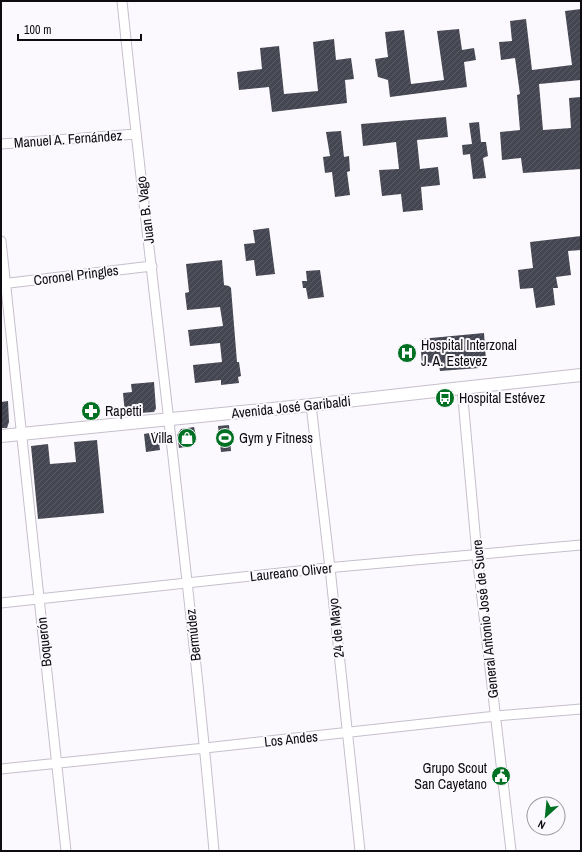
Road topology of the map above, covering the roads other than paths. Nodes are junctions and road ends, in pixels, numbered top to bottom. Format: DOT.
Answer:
graph roads {
  1 [pos="122,1"];
  2 [pos="136,134"];
  3 [pos="1,144"];
  4 [pos="1,241"];
  5 [pos="152,266"];
  6 [pos="3,283"];
  7 [pos="581,375"];
  8 [pos="462,388"];
  9 [pos="311,405"];
  10 [pos="170,420"];
  11 [pos="22,434"];
  12 [pos="1,436"];
  13 [pos="581,545"];
  14 [pos="477,555"];
  15 [pos="330,568"];
  16 [pos="188,583"];
  17 [pos="40,599"];
  18 [pos="1,603"];
  19 [pos="581,709"];
  20 [pos="496,716"];
  21 [pos="347,732"];
  22 [pos="205,748"];
  23 [pos="57,763"];
  24 [pos="1,769"];
  25 [pos="66,851"];
  26 [pos="214,851"];
  27 [pos="360,851"];
  28 [pos="511,851"];
  1 -- 2 [label="street, Juan B. Vago"];
  2 -- 3 [label="street, Manuel A. Fernández"];
  2 -- 5 [label="street, Juan B. Vago"];
  4 -- 6 [label="street, Boquerón"];
  5 -- 6 [label="street, Coronel Pringles"];
  5 -- 10 [label="street, Juan B. Vago"];
  6 -- 11 [label="street, Boquerón"];
  7 -- 8 [label="main road, Avenida José Garibaldi"];
  8 -- 9 [label="main road, Avenida José Garibaldi"];
  8 -- 14 [label="street, General Antonio José de Sucre"];
  9 -- 10 [label="main road, Avenida José Garibaldi"];
  9 -- 15 [label="street, 24 de Mayo"];
  10 -- 11 [label="main road, Avenida José Garibaldi"];
  10 -- 16 [label="street, Bermúdez"];
  11 -- 12 [label="main road, Avenida José Garibaldi"];
  11 -- 17 [label="street, Boquerón"];
  13 -- 14 [label="street, Laureano Oliver"];
  14 -- 15 [label="street, Laureano Oliver"];
  14 -- 20 [label="street, General Antonio José de Sucre"];
  15 -- 16 [label="street, Laureano Oliver"];
  15 -- 21 [label="street, 24 de Mayo"];
  16 -- 17 [label="street, Laureano Oliver"];
  16 -- 22 [label="street, Bermúdez"];
  17 -- 18 [label="street, Laureano Oliver"];
  17 -- 23 [label="street, Boquerón"];
  19 -- 20 [label="street, Los Andes"];
  20 -- 21 [label="street, Los Andes"];
  20 -- 28 [label="street, General Antonio José de Sucre"];
  21 -- 22 [label="street, Los Andes"];
  21 -- 27 [label="street, 24 de Mayo"];
  22 -- 23 [label="street, Los Andes"];
  22 -- 26 [label="street, Bermúdez"];
  23 -- 24 [label="street, Los Andes"];
  23 -- 25 [label="street, Boquerón"];
}
